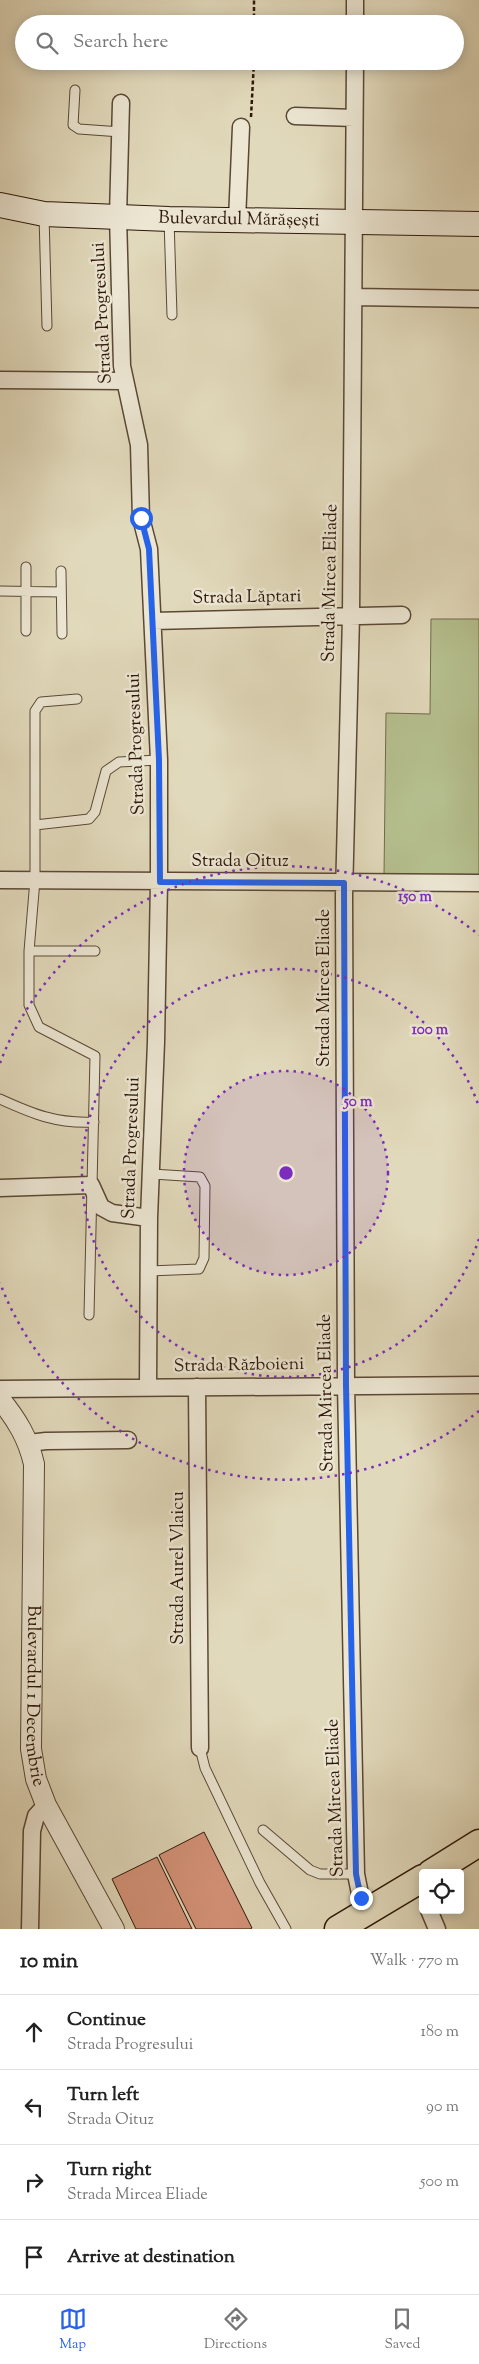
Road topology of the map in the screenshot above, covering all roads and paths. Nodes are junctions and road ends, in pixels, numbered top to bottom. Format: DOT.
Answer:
graph roads {
  1 [pos="254,0"];
  2 [pos="355,0"];
  3 [pos="254,15"];
  4 [pos="355,15"];
  5 [pos="254,70"];
  6 [pos="355,70"];
  7 [pos="75,90"];
  8 [pos="121,103"];
  9 [pos="296,116"];
  10 [pos="354,118"];
  11 [pos="241,127"];
  12 [pos="121,132"];
  13 [pos="0,205"];
  14 [pos="44,214"];
  15 [pos="118,216"];
  16 [pos="170,219"];
  17 [pos="237,220"];
  18 [pos="354,222"];
  19 [pos="479,224"];
  20 [pos="355,297"];
  21 [pos="479,299"];
  22 [pos="172,315"];
  23 [pos="47,326"];
  24 [pos="0,380"];
  25 [pos="124,381"];
  26 [pos="26,568"];
  27 [pos="61,571"];
  28 [pos="0,591"];
  29 [pos="26,591"];
  30 [pos="61,592"];
  31 [pos="402,615"];
  32 [pos="351,616"];
  33 [pos="153,621"];
  34 [pos="26,631"];
  35 [pos="62,634"];
  36 [pos="77,699"];
  37 [pos="159,760"];
  38 [pos="35,825"];
  39 [pos="0,880"];
  40 [pos="35,880"];
  41 [pos="160,882"];
  42 [pos="344,883"];
  43 [pos="479,883"];
  44 [pos="29,951"];
  45 [pos="95,951"];
  46 [pos="0,1099"];
  47 [pos="94,1122"];
  48 [pos="152,1174"];
  49 [pos="91,1185"];
  50 [pos="0,1188"];
  51 [pos="149,1218"];
  52 [pos="149,1271"];
  53 [pos="89,1315"];
  54 [pos="346,1385"];
  55 [pos="479,1385"];
  56 [pos="148,1387"];
  57 [pos="197,1387"];
  58 [pos="0,1389"];
  59 [pos="0,1399"];
  60 [pos="128,1440"];
  61 [pos="29,1443"];
  62 [pos="200,1748"];
  63 [pos="46,1805"];
  64 [pos="263,1830"];
  65 [pos="479,1843"];
  66 [pos="442,1869"];
  67 [pos="356,1874"];
  68 [pos="419,1884"];
  69 [pos="364,1914"];
  70 [pos="431,1914"];
  71 [pos="30,1929"];
  72 [pos="114,1929"];
  73 [pos="286,1929"];
  74 [pos="338,1929"];
  75 [pos="437,1929"];
  1 -- 3 [label="path"];
  2 -- 4 [label="street"];
  5 -- 11 [label="path"];
  6 -- 10 [label="street, Strada Mircea Eliade"];
  7 -- 12 [label="lane"];
  8 -- 12 [label="street, Strada Progresului"];
  9 -- 10 [label="street"];
  10 -- 18 [label="street, Strada Mircea Eliade"];
  11 -- 17 [label="street"];
  12 -- 15 [label="street, Strada Progresului"];
  13 -- 14 [label="main road, Bulevardul Mărășești"];
  14 -- 15 [label="main road, Bulevardul Mărășești"];
  14 -- 23 [label="lane"];
  15 -- 16 [label="main road, Bulevardul Mărășești"];
  15 -- 25 [label="street, Strada Progresului"];
  16 -- 17 [label="main road, Bulevardul Mărășești"];
  16 -- 22 [label="lane"];
  17 -- 18 [label="main road, Bulevardul Mărășești"];
  18 -- 19 [label="main road, Bulevardul Mărășești"];
  18 -- 20 [label="street, Strada Mircea Eliade"];
  20 -- 21 [label="street"];
  20 -- 32 [label="street, Strada Mircea Eliade"];
  24 -- 25 [label="street"];
  25 -- 33 [label="street, Strada Progresului"];
  26 -- 29 [label="lane"];
  27 -- 30 [label="lane"];
  28 -- 29 [label="lane"];
  29 -- 30 [label="lane"];
  29 -- 34 [label="lane"];
  30 -- 35 [label="lane"];
  31 -- 32 [label="street, Strada Lăptari"];
  32 -- 33 [label="street, Strada Lăptari"];
  32 -- 42 [label="street, Strada Mircea Eliade"];
  33 -- 37 [label="street, Strada Progresului"];
  36 -- 38 [label="lane"];
  37 -- 38 [label="lane"];
  37 -- 41 [label="street, Strada Progresului"];
  38 -- 40 [label="lane"];
  39 -- 40 [label="street, Strada Oituz"];
  40 -- 41 [label="street, Strada Oituz"];
  40 -- 44 [label="lane"];
  41 -- 42 [label="street, Strada Oituz"];
  41 -- 48 [label="street, Strada Progresului"];
  42 -- 43 [label="street, Strada Oituz"];
  42 -- 54 [label="street, Strada Mircea Eliade"];
  44 -- 45 [label="lane"];
  44 -- 47 [label="lane"];
  46 -- 47 [label="lane"];
  47 -- 49 [label="lane"];
  48 -- 51 [label="street, Strada Progresului"];
  48 -- 52 [label="lane"];
  49 -- 50 [label="street"];
  49 -- 51 [label="street"];
  49 -- 53 [label="lane"];
  51 -- 52 [label="street, Strada Progresului"];
  52 -- 56 [label="street, Strada Progresului"];
  54 -- 55 [label="street, Strada Războieni"];
  54 -- 57 [label="street, Strada Războieni"];
  54 -- 67 [label="street, Strada Mircea Eliade"];
  56 -- 57 [label="street, Strada Războieni"];
  56 -- 58 [label="street, Strada Războieni"];
  57 -- 62 [label="street, Strada Aurel Vlaicu"];
  59 -- 61 [label="street, Bulevardul 1 Decembrie"];
  60 -- 61 [label="street"];
  61 -- 63 [label="street, Bulevardul 1 Decembrie"];
  62 -- 73 [label="lane"];
  63 -- 71 [label="street"];
  63 -- 72 [label="street, Bulevardul 1 Decembrie"];
  64 -- 67 [label="lane"];
  65 -- 66 [label="main road"];
  67 -- 69 [label="street, Strada Mircea Eliade"];
  68 -- 69 [label="main road"];
  69 -- 74 [label="main road"];
  70 -- 75 [label="street"];
}
